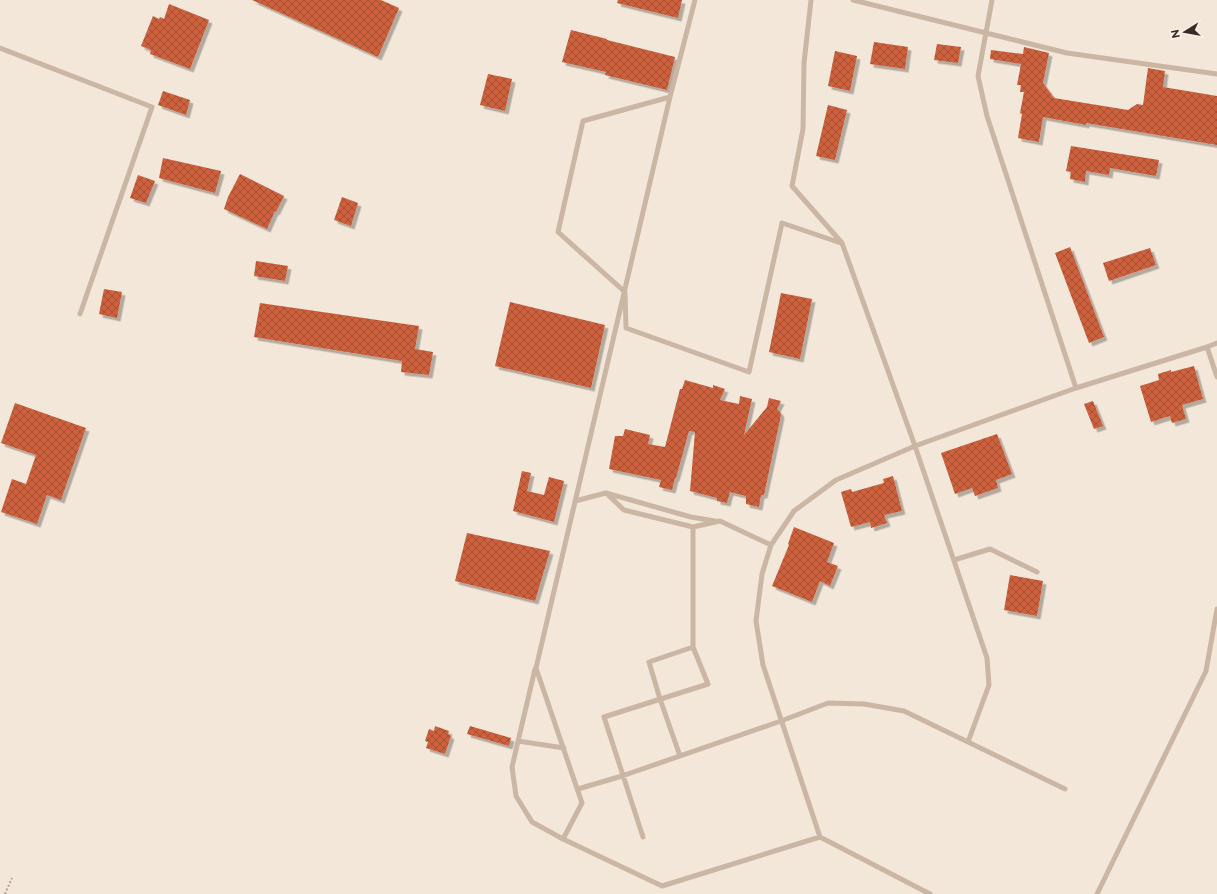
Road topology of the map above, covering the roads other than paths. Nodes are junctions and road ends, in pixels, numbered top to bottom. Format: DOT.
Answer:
graph roads {
  1 [pos="695,0"];
  2 [pos="811,0"];
  3 [pos="853,0"];
  4 [pos="992,0"];
  5 [pos="986,33"];
  6 [pos="0,48"];
  7 [pos="1217,74"];
  8 [pos="670,97"];
  9 [pos="842,243"];
  10 [pos="625,292"];
  11 [pos="80,314"];
  12 [pos="1217,342"];
  13 [pos="1207,347"];
  14 [pos="1217,377"];
  15 [pos="1076,388"];
  16 [pos="915,446"];
  17 [pos="606,493"];
  18 [pos="575,501"];
  19 [pos="720,522"];
  20 [pos="693,527"];
  21 [pos="771,545"];
  22 [pos="954,560"];
  23 [pos="1037,572"];
  24 [pos="1217,609"];
  25 [pos="693,647"];
  26 [pos="536,668"];
  27 [pos="660,699"];
  28 [pos="781,721"];
  29 [pos="518,741"];
  30 [pos="968,742"];
  31 [pos="564,748"];
  32 [pos="680,756"];
  33 [pos="622,776"];
  34 [pos="578,789"];
  35 [pos="1065,789"];
  36 [pos="643,837"];
  37 [pos="820,837"];
  38 [pos="563,839"];
  39 [pos="930,894"];
  40 [pos="1097,894"];
  1 -- 8 [label="lane"];
  2 -- 9 [label="lane"];
  3 -- 5 [label="lane"];
  4 -- 5 [label="lane"];
  5 -- 7 [label="lane"];
  5 -- 15 [label="lane"];
  6 -- 11 [label="lane"];
  8 -- 10 [label="lane"];
  8 -- 10 [label="lane"];
  9 -- 10 [label="lane"];
  9 -- 16 [label="lane"];
  10 -- 18 [label="lane"];
  12 -- 13 [label="lane"];
  13 -- 14 [label="lane"];
  13 -- 15 [label="lane"];
  15 -- 16 [label="lane"];
  16 -- 21 [label="lane"];
  16 -- 22 [label="lane"];
  17 -- 18 [label="lane"];
  17 -- 19 [label="lane"];
  17 -- 20 [label="lane"];
  18 -- 26 [label="lane"];
  19 -- 20 [label="lane"];
  19 -- 21 [label="lane"];
  20 -- 25 [label="lane"];
  21 -- 28 [label="lane"];
  22 -- 23 [label="lane"];
  22 -- 30 [label="lane"];
  24 -- 40 [label="lane"];
  25 -- 27 [label="lane"];
  25 -- 27 [label="lane"];
  26 -- 29 [label="lane"];
  26 -- 31 [label="lane"];
  27 -- 32 [label="lane"];
  27 -- 33 [label="lane"];
  28 -- 30 [label="lane"];
  28 -- 32 [label="lane"];
  28 -- 37 [label="lane"];
  29 -- 31 [label="lane"];
  29 -- 38 [label="lane"];
  30 -- 35 [label="lane"];
  31 -- 34 [label="lane"];
  32 -- 33 [label="lane"];
  33 -- 34 [label="lane"];
  33 -- 36 [label="lane"];
  34 -- 38 [label="lane"];
  37 -- 38 [label="lane"];
  37 -- 39 [label="lane"];
}
